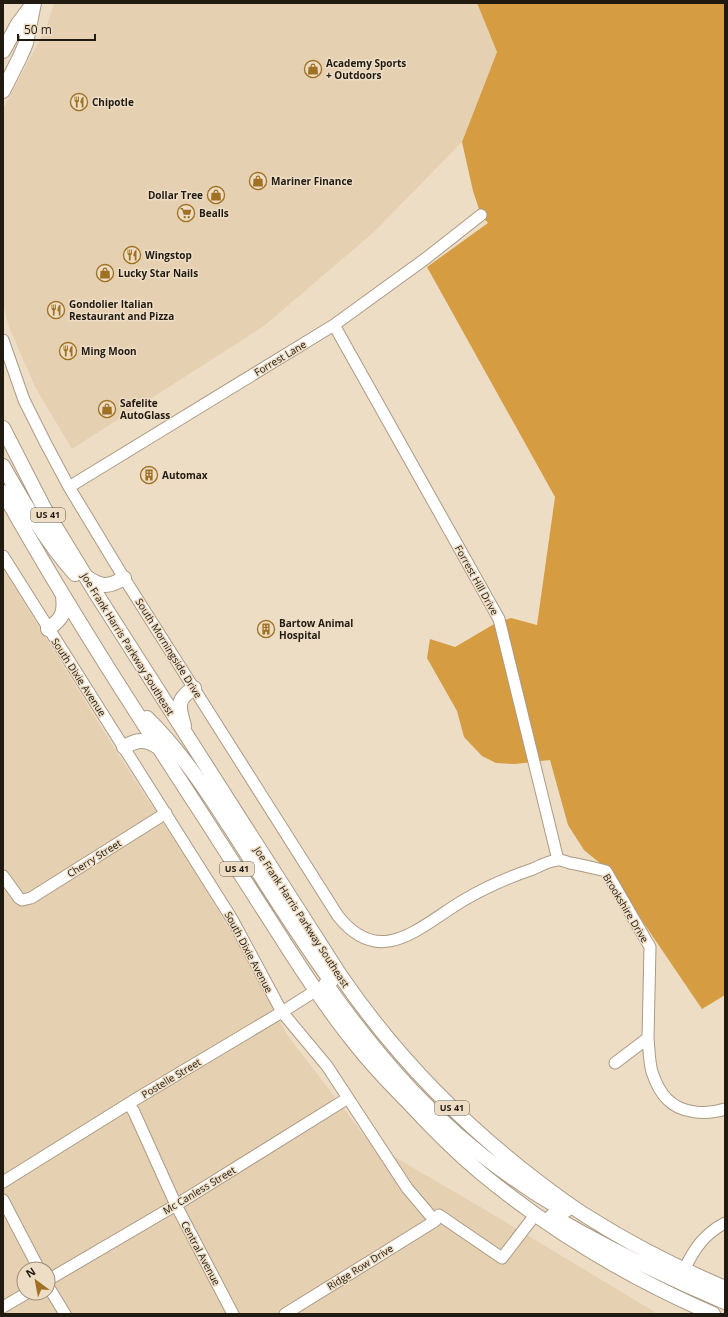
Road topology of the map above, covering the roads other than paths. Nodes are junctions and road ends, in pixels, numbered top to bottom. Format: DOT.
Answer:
graph roads {
  1 [pos="34,3"];
  2 [pos="3,51"];
  3 [pos="3,91"];
  4 [pos="481,215"];
  5 [pos="334,324"];
  6 [pos="3,340"];
  7 [pos="3,428"];
  8 [pos="3,466"];
  9 [pos="69,487"];
  10 [pos="3,492"];
  11 [pos="3,556"];
  12 [pos="85,576"];
  13 [pos="124,578"];
  14 [pos="63,596"];
  15 [pos="97,596"];
  16 [pos="48,629"];
  17 [pos="194,688"];
  18 [pos="130,703"];
  19 [pos="189,742"];
  20 [pos="124,747"];
  21 [pos="158,747"];
  22 [pos="166,812"];
  23 [pos="558,860"];
  24 [pos="3,876"];
  25 [pos="328,983"];
  26 [pos="282,1012"];
  27 [pos="648,1038"];
  28 [pos="615,1062"];
  29 [pos="348,1098"];
  30 [pos="129,1104"];
  31 [pos="725,1109"];
  32 [pos="3,1182"];
  33 [pos="3,1200"];
  34 [pos="519,1202"];
  35 [pos="176,1205"];
  36 [pos="535,1215"];
  37 [pos="435,1221"];
  38 [pos="725,1223"];
  39 [pos="34,1261"];
  40 [pos="684,1270"];
  41 [pos="56,1275"];
  42 [pos="725,1288"];
  43 [pos="16,1299"];
  44 [pos="56,1299"];
  45 [pos="725,1302"];
  46 [pos="3,1307"];
  47 [pos="65,1314"];
  48 [pos="233,1314"];
  49 [pos="285,1314"];
  50 [pos="713,1314"];
  1 -- 2 [label="main road"];
  1 -- 3 [label="main road"];
  4 -- 5 [label="street, Forrest Lane"];
  5 -- 9 [label="street, Forrest Lane"];
  5 -- 23 [label="street, Forrest Hill Drive"];
  6 -- 9 [label="street, South Morningside Drive"];
  7 -- 12 [label="main road, Joe Frank Harris Parkway Southeast / US 41"];
  8 -- 15 [label="main road"];
  9 -- 13 [label="street, South Morningside Drive"];
  10 -- 14 [label="main road, Joe Frank Harris Parkway Southeast / US 41"];
  11 -- 16 [label="street, South Dixie Avenue"];
  12 -- 13 [label="main road"];
  12 -- 15 [label="main road, Joe Frank Harris Parkway Southeast / US 41"];
  13 -- 17 [label="street, South Morningside Drive"];
  14 -- 16 [label="main road"];
  14 -- 18 [label="main road, Joe Frank Harris Parkway Southeast / US 41"];
  15 -- 19 [label="main road, Joe Frank Harris Parkway Southeast / US 41"];
  16 -- 20 [label="street, South Dixie Avenue"];
  17 -- 19 [label="main road"];
  17 -- 23 [label="street, South Morningside Drive"];
  18 -- 21 [label="main road, Joe Frank Harris Parkway Southeast / US 41"];
  18 -- 25 [label="main road"];
  19 -- 25 [label="main road, Joe Frank Harris Parkway Southeast / US 41"];
  20 -- 21 [label="main road"];
  20 -- 22 [label="street, South Dixie Avenue"];
  21 -- 25 [label="main road, Joe Frank Harris Parkway Southeast / US 41"];
  22 -- 24 [label="street, Cherry Street"];
  22 -- 26 [label="street, South Dixie Avenue"];
  23 -- 27 [label="street, Brookshire Drive"];
  25 -- 26 [label="street, Postelle Street"];
  25 -- 34 [label="main road, Joe Frank Harris Parkway Southeast / US 41"];
  25 -- 40 [label="main road, Joe Frank Harris Parkway Southeast / US 41"];
  26 -- 29 [label="street, South Dixie Avenue"];
  26 -- 30 [label="street, Postelle Street"];
  27 -- 28 [label="street"];
  27 -- 31 [label="street, Brookshire Drive"];
  29 -- 35 [label="street, Mc Canless Street"];
  29 -- 37 [label="street, South Dixie Avenue"];
  30 -- 32 [label="street, Postelle Street"];
  30 -- 35 [label="street, Central Avenue"];
  33 -- 39 [label="street"];
  34 -- 36 [label="main road, Joe Frank Harris Parkway Southeast / US 41"];
  34 -- 45 [label="main road"];
  35 -- 41 [label="street, Mc Canless Street"];
  35 -- 48 [label="street, Central Avenue"];
  36 -- 37 [label="street"];
  36 -- 50 [label="main road, Joe Frank Harris Parkway Southeast / US 41"];
  37 -- 49 [label="street, Ridge Row Drive"];
  38 -- 40 [label="street"];
  40 -- 42 [label="main road, Joe Frank Harris Parkway Southeast / US 41"];
  43 -- 46 [label="street"];
  44 -- 47 [label="street"];
}
